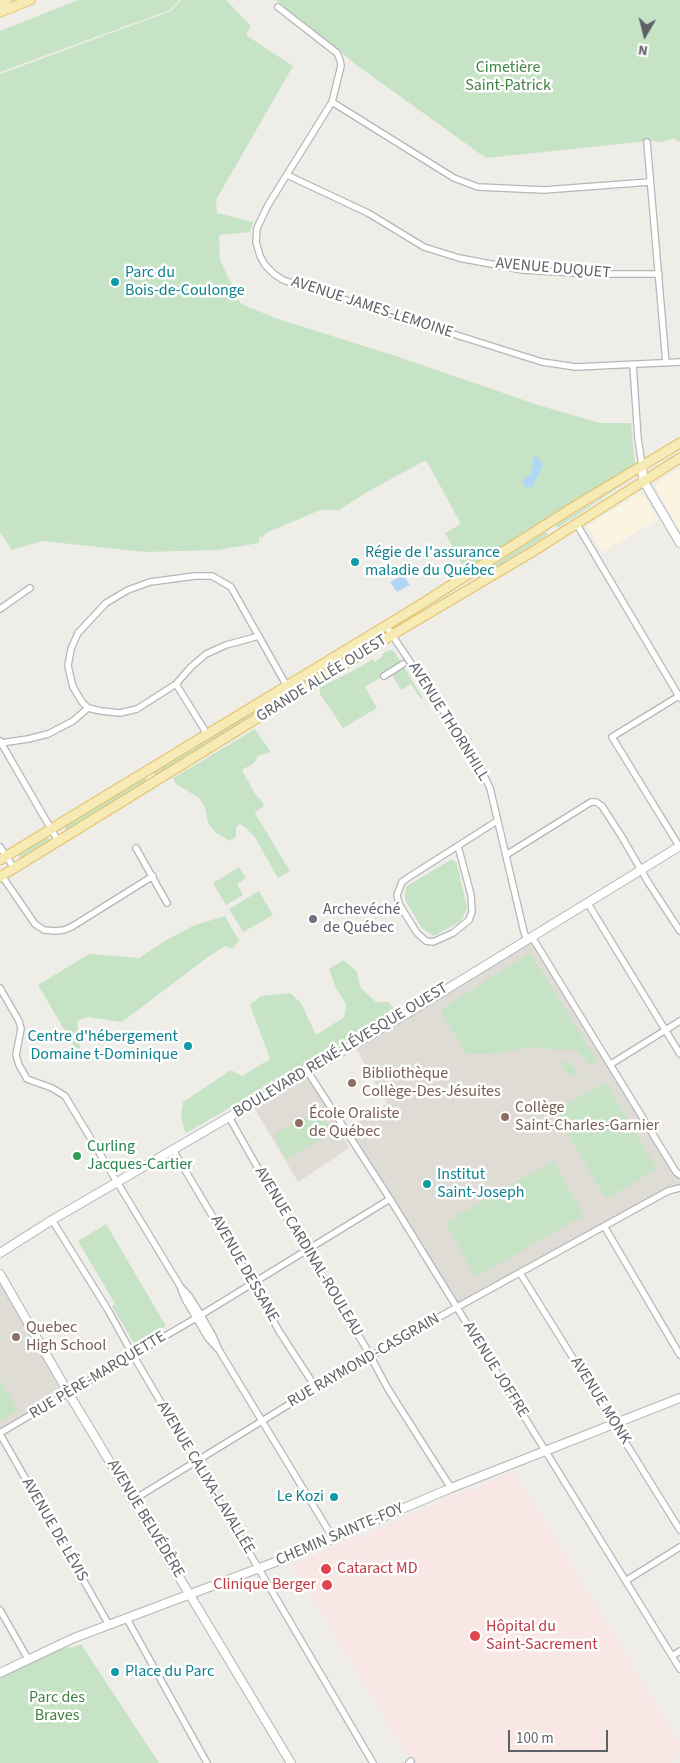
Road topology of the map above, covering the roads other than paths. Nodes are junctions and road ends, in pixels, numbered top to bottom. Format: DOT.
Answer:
graph roads {
  1 [pos="7,0"];
  2 [pos="30,0"];
  3 [pos="0,3"];
  4 [pos="278,7"];
  5 [pos="0,12"];
  6 [pos="332,102"];
  7 [pos="647,142"];
  8 [pos="287,175"];
  9 [pos="650,182"];
  10 [pos="659,274"];
  11 [pos="680,362"];
  12 [pos="666,363"];
  13 [pos="633,365"];
  14 [pos="680,443"];
  15 [pos="680,458"];
  16 [pos="642,465"];
  17 [pos="643,480"];
  18 [pos="576,523"];
  19 [pos="680,543"];
  20 [pos="30,588"];
  21 [pos="0,609"];
  22 [pos="386,626"];
  23 [pos="392,635"];
  24 [pos="259,636"];
  25 [pos="403,664"];
  26 [pos="384,676"];
  27 [pos="176,684"];
  28 [pos="286,686"];
  29 [pos="293,697"];
  30 [pos="680,697"];
  31 [pos="88,708"];
  32 [pos="207,734"];
  33 [pos="0,742"];
  34 [pos="146,771"];
  35 [pos="153,783"];
  36 [pos="497,821"];
  37 [pos="51,828"];
  38 [pos="58,841"];
  39 [pos="458,846"];
  40 [pos="679,846"];
  41 [pos="0,848"];
  42 [pos="136,848"];
  43 [pos="506,855"];
  44 [pos="3,859"];
  45 [pos="14,868"];
  46 [pos="642,869"];
  47 [pos="1,876"];
  48 [pos="153,876"];
  49 [pos="588,902"];
  50 [pos="167,903"];
  51 [pos="680,931"];
  52 [pos="530,938"];
  53 [pos="0,988"];
  54 [pos="680,1022"];
  55 [pos="665,1031"];
  56 [pos="680,1054"];
  57 [pos="611,1064"];
  58 [pos="308,1072"];
  59 [pos="229,1118"];
  60 [pos="173,1150"];
  61 [pos="680,1175"];
  62 [pos="118,1183"];
  63 [pos="680,1188"];
  64 [pos="390,1199"];
  65 [pos="52,1220"];
  66 [pos="604,1226"];
  67 [pos="306,1250"];
  68 [pos="0,1253"];
  69 [pos="520,1273"];
  70 [pos="0,1274"];
  71 [pos="253,1284"];
  72 [pos="457,1308"];
  73 [pos="199,1316"];
  74 [pos="133,1355"];
  75 [pos="680,1355"];
  76 [pos="371,1356"];
  77 [pos="316,1388"];
  78 [pos="69,1394"];
  79 [pos="680,1398"];
  80 [pos="262,1421"];
  81 [pos="613,1423"];
  82 [pos="0,1434"];
  83 [pos="544,1450"];
  84 [pos="196,1461"];
  85 [pos="451,1488"];
  86 [pos="133,1500"];
  87 [pos="680,1530"];
  88 [pos="333,1538"];
  89 [pos="680,1547"];
  90 [pos="259,1569"];
  91 [pos="627,1580"];
  92 [pos="190,1595"];
  93 [pos="0,1610"];
  94 [pos="127,1619"];
  95 [pos="109,1625"];
  96 [pos="680,1651"];
  97 [pos="672,1656"];
  98 [pos="28,1659"];
  99 [pos="680,1669"];
  100 [pos="0,1673"];
  101 [pos="208,1763"];
  102 [pos="291,1763"];
  103 [pos="372,1763"];
  1 -- 3 [label="main road"];
  2 -- 5 [label="main road"];
  4 -- 6 [label="street, AVENUE JAMES-LEMOINE"];
  6 -- 8 [label="street, AVENUE JAMES-LEMOINE"];
  6 -- 9 [label="street"];
  7 -- 9 [label="street"];
  8 -- 10 [label="street, AVENUE DUQUET"];
  8 -- 13 [label="street, AVENUE JAMES-LEMOINE"];
  9 -- 10 [label="street"];
  10 -- 12 [label="street"];
  11 -- 12 [label="street, AVENUE JAMES-LEMOINE"];
  12 -- 13 [label="street, AVENUE JAMES-LEMOINE"];
  13 -- 16 [label="street"];
  14 -- 16 [label="main road, GRANDE ALLÉE OUEST"];
  15 -- 17 [label="main road, GRANDE ALLÉE OUEST"];
  16 -- 17 [label="main road"];
  16 -- 22 [label="main road, GRANDE ALLÉE OUEST"];
  17 -- 18 [label="main road, GRANDE ALLÉE OUEST"];
  17 -- 19 [label="main road"];
  18 -- 23 [label="main road, GRANDE ALLÉE OUEST"];
  18 -- 30 [label="street"];
  20 -- 21 [label="street"];
  22 -- 23 [label="street, AVENUE THORNHILL"];
  22 -- 28 [label="main road, GRANDE ALLÉE OUEST"];
  23 -- 29 [label="main road, GRANDE ALLÉE OUEST"];
  23 -- 36 [label="street, AVENUE THORNHILL"];
  24 -- 27 [label="street"];
  24 -- 28 [label="street"];
  24 -- 31 [label="street"];
  25 -- 26 [label="street"];
  27 -- 31 [label="street"];
  27 -- 32 [label="street"];
  28 -- 29 [label="street"];
  28 -- 32 [label="main road, GRANDE ALLÉE OUEST"];
  29 -- 35 [label="main road, GRANDE ALLÉE OUEST"];
  30 -- 40 [label="street"];
  31 -- 33 [label="street"];
  32 -- 34 [label="main road, GRANDE ALLÉE OUEST"];
  33 -- 37 [label="street"];
  34 -- 35 [label="main road"];
  34 -- 37 [label="main road, GRANDE ALLÉE OUEST"];
  35 -- 38 [label="main road, GRANDE ALLÉE OUEST"];
  36 -- 39 [label="street"];
  36 -- 43 [label="street, AVENUE THORNHILL"];
  37 -- 38 [label="street"];
  37 -- 44 [label="main road, GRANDE ALLÉE OUEST"];
  38 -- 45 [label="main road, GRANDE ALLÉE OUEST"];
  39 -- 39 [label="street"];
  40 -- 46 [label="main road, BOULEVARD RENÉ-LÉVESQUE OUEST"];
  41 -- 44 [label="street"];
  42 -- 48 [label="street"];
  43 -- 46 [label="street"];
  43 -- 52 [label="street, AVENUE THORNHILL"];
  44 -- 45 [label="street"];
  45 -- 47 [label="main road, GRANDE ALLÉE OUEST"];
  46 -- 49 [label="main road, BOULEVARD RENÉ-LÉVESQUE OUEST"];
  46 -- 51 [label="street"];
  47 -- 48 [label="street"];
  48 -- 50 [label="street"];
  49 -- 52 [label="main road, BOULEVARD RENÉ-LÉVESQUE OUEST"];
  49 -- 55 [label="street"];
  52 -- 57 [label="street, AVENUE THORNHILL"];
  52 -- 58 [label="main road, BOULEVARD RENÉ-LÉVESQUE OUEST"];
  53 -- 62 [label="street"];
  54 -- 55 [label="street"];
  55 -- 56 [label="street"];
  55 -- 57 [label="street"];
  57 -- 61 [label="street, AVENUE THORNHILL"];
  58 -- 59 [label="main road, BOULEVARD RENÉ-LÉVESQUE OUEST"];
  58 -- 64 [label="street, AVENUE JOFFRE"];
  59 -- 60 [label="main road, BOULEVARD RENÉ-LÉVESQUE OUEST"];
  59 -- 67 [label="street, AVENUE CARDINAL-ROULEAU"];
  60 -- 62 [label="main road, BOULEVARD RENÉ-LÉVESQUE OUEST"];
  60 -- 71 [label="street, AVENUE DESSANE"];
  62 -- 65 [label="main road, BOULEVARD RENÉ-LÉVESQUE OUEST"];
  62 -- 73 [label="street"];
  63 -- 66 [label="street, RUE RAYMOND-CASGRAIN"];
  64 -- 67 [label="street, RUE PÈRE-MARQUETTE"];
  64 -- 72 [label="street, AVENUE JOFFRE"];
  65 -- 68 [label="main road, BOULEVARD RENÉ-LÉVESQUE OUEST"];
  65 -- 74 [label="street, AVENUE CALIXA-LAVALLÉE"];
  66 -- 69 [label="street, RUE RAYMOND-CASGRAIN"];
  66 -- 75 [label="street"];
  67 -- 71 [label="street, RUE PÈRE-MARQUETTE"];
  67 -- 76 [label="street, AVENUE CARDINAL-ROULEAU"];
  69 -- 72 [label="street, RUE RAYMOND-CASGRAIN"];
  69 -- 81 [label="street, AVENUE MONK"];
  70 -- 78 [label="main road, AVENUE BELVÉDÈRE"];
  71 -- 73 [label="street, RUE PÈRE-MARQUETTE"];
  71 -- 77 [label="street, AVENUE DESSANE"];
  72 -- 76 [label="street, RUE RAYMOND-CASGRAIN"];
  72 -- 83 [label="street, AVENUE JOFFRE"];
  73 -- 74 [label="street, RUE PÈRE-MARQUETTE"];
  73 -- 80 [label="street"];
  74 -- 78 [label="street, RUE PÈRE-MARQUETTE"];
  74 -- 84 [label="street, AVENUE CALIXA-LAVALLÉE"];
  76 -- 77 [label="street, RUE RAYMOND-CASGRAIN"];
  76 -- 85 [label="street, AVENUE CARDINAL-ROULEAU"];
  77 -- 80 [label="street, RUE RAYMOND-CASGRAIN"];
  78 -- 82 [label="street, RUE PÈRE-MARQUETTE"];
  78 -- 86 [label="main road, AVENUE BELVÉDÈRE"];
  79 -- 81 [label="main road, CHEMIN SAINTE-FOY"];
  80 -- 84 [label="street, RUE RAYMOND-CASGRAIN"];
  80 -- 88 [label="street"];
  81 -- 83 [label="main road, CHEMIN SAINTE-FOY"];
  81 -- 87 [label="street, AVENUE MONK"];
  82 -- 95 [label="street, AVENUE DE LÉVIS"];
  83 -- 85 [label="main road, CHEMIN SAINTE-FOY"];
  83 -- 91 [label="street, AVENUE JOFFRE"];
  84 -- 86 [label="street, RUE RAYMOND-CASGRAIN"];
  84 -- 90 [label="street, AVENUE CALIXA-LAVALLÉE"];
  85 -- 88 [label="main road, CHEMIN SAINTE-FOY"];
  86 -- 92 [label="main road, AVENUE BELVÉDÈRE"];
  88 -- 90 [label="main road, CHEMIN SAINTE-FOY"];
  89 -- 91 [label="street"];
  90 -- 92 [label="main road, CHEMIN SAINTE-FOY"];
  90 -- 103 [label="street, AVENUE CALIXA-LAVALLÉE"];
  91 -- 97 [label="street, AVENUE JOFFRE"];
  92 -- 94 [label="main road, CHEMIN SAINTE-FOY"];
  92 -- 102 [label="main road, AVENUE BELVÉDÈRE"];
  93 -- 98 [label="street"];
  94 -- 95 [label="main road, CHEMIN SAINTE-FOY"];
  94 -- 101 [label="street"];
  95 -- 98 [label="main road, CHEMIN SAINTE-FOY"];
  96 -- 97 [label="street"];
  97 -- 99 [label="street, AVENUE JOFFRE"];
  98 -- 100 [label="main road, CHEMIN SAINTE-FOY"];
}
